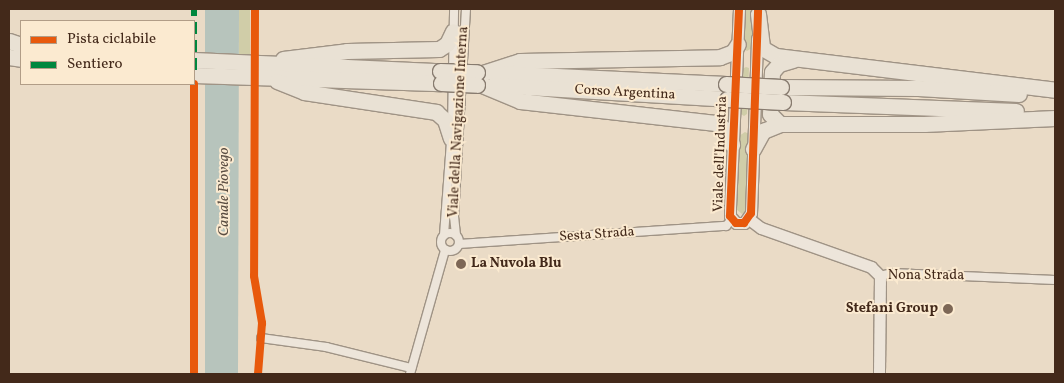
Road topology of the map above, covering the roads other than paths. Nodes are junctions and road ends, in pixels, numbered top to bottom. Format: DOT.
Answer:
graph roads {
  1 [pos="454,9"];
  2 [pos="466,9"];
  3 [pos="739,9"];
  4 [pos="758,12"];
  5 [pos="453,32"];
  6 [pos="738,44"];
  7 [pos="195,60"];
  8 [pos="793,60"];
  9 [pos="265,70"];
  10 [pos="195,75"];
  11 [pos="480,79"];
  12 [pos="1055,90"];
  13 [pos="782,94"];
  14 [pos="1055,96"];
  15 [pos="1055,113"];
  16 [pos="1055,118"];
  17 [pos="780,124"];
  18 [pos="450,138"];
  19 [pos="732,144"];
  20 [pos="753,149"];
  21 [pos="732,219"];
  22 [pos="749,220"];
  23 [pos="444,235"];
  24 [pos="457,240"];
  25 [pos="446,250"];
  26 [pos="880,276"];
  27 [pos="1055,280"];
  28 [pos="261,338"];
  29 [pos="411,371"];
  30 [pos="879,374"];
  1 -- 5 [label="street, Viale della Navigazione Interna"];
  2 -- 24 [label="street, Viale della Navigazione Interna"];
  3 -- 6 [label="street, Viale dell'Industria"];
  4 -- 8 [label="highway"];
  4 -- 20 [label="street"];
  5 -- 9 [label="highway"];
  5 -- 18 [label="street, Viale della Navigazione Interna"];
  6 -- 11 [label="highway"];
  6 -- 19 [label="street, Viale dell'Industria"];
  7 -- 9 [label="highway, Corso Argentina"];
  8 -- 12 [label="highway"];
  8 -- 17 [label="highway"];
  9 -- 10 [label="highway, Corso Argentina"];
  9 -- 11 [label="highway, Corso Argentina, bridge"];
  9 -- 18 [label="highway"];
  11 -- 13 [label="highway, Corso Argentina, bridge"];
  11 -- 19 [label="highway"];
  13 -- 14 [label="highway, Corso Argentina"];
  13 -- 15 [label="highway, Corso Argentina"];
  16 -- 17 [label="highway"];
  17 -- 20 [label="highway"];
  18 -- 23 [label="street, Viale della Navigazione Interna"];
  19 -- 21 [label="street, Viale dell'Industria"];
  20 -- 22 [label="street"];
  21 -- 22 [label="street, Viale dell'Industria"];
  21 -- 24 [label="street, Sesta Strada"];
  22 -- 26 [label="street, Nona Strada"];
  23 -- 24 [label="street, Viale della Navigazione Interna"];
  23 -- 25 [label="street, Viale della Navigazione Interna"];
  24 -- 25 [label="street"];
  25 -- 29 [label="street, Viale della Navigazione Interna"];
  26 -- 27 [label="street, Nona Strada"];
  26 -- 30 [label="street"];
  28 -- 29 [label="street, Viale della Navigazione Interna"];
}
